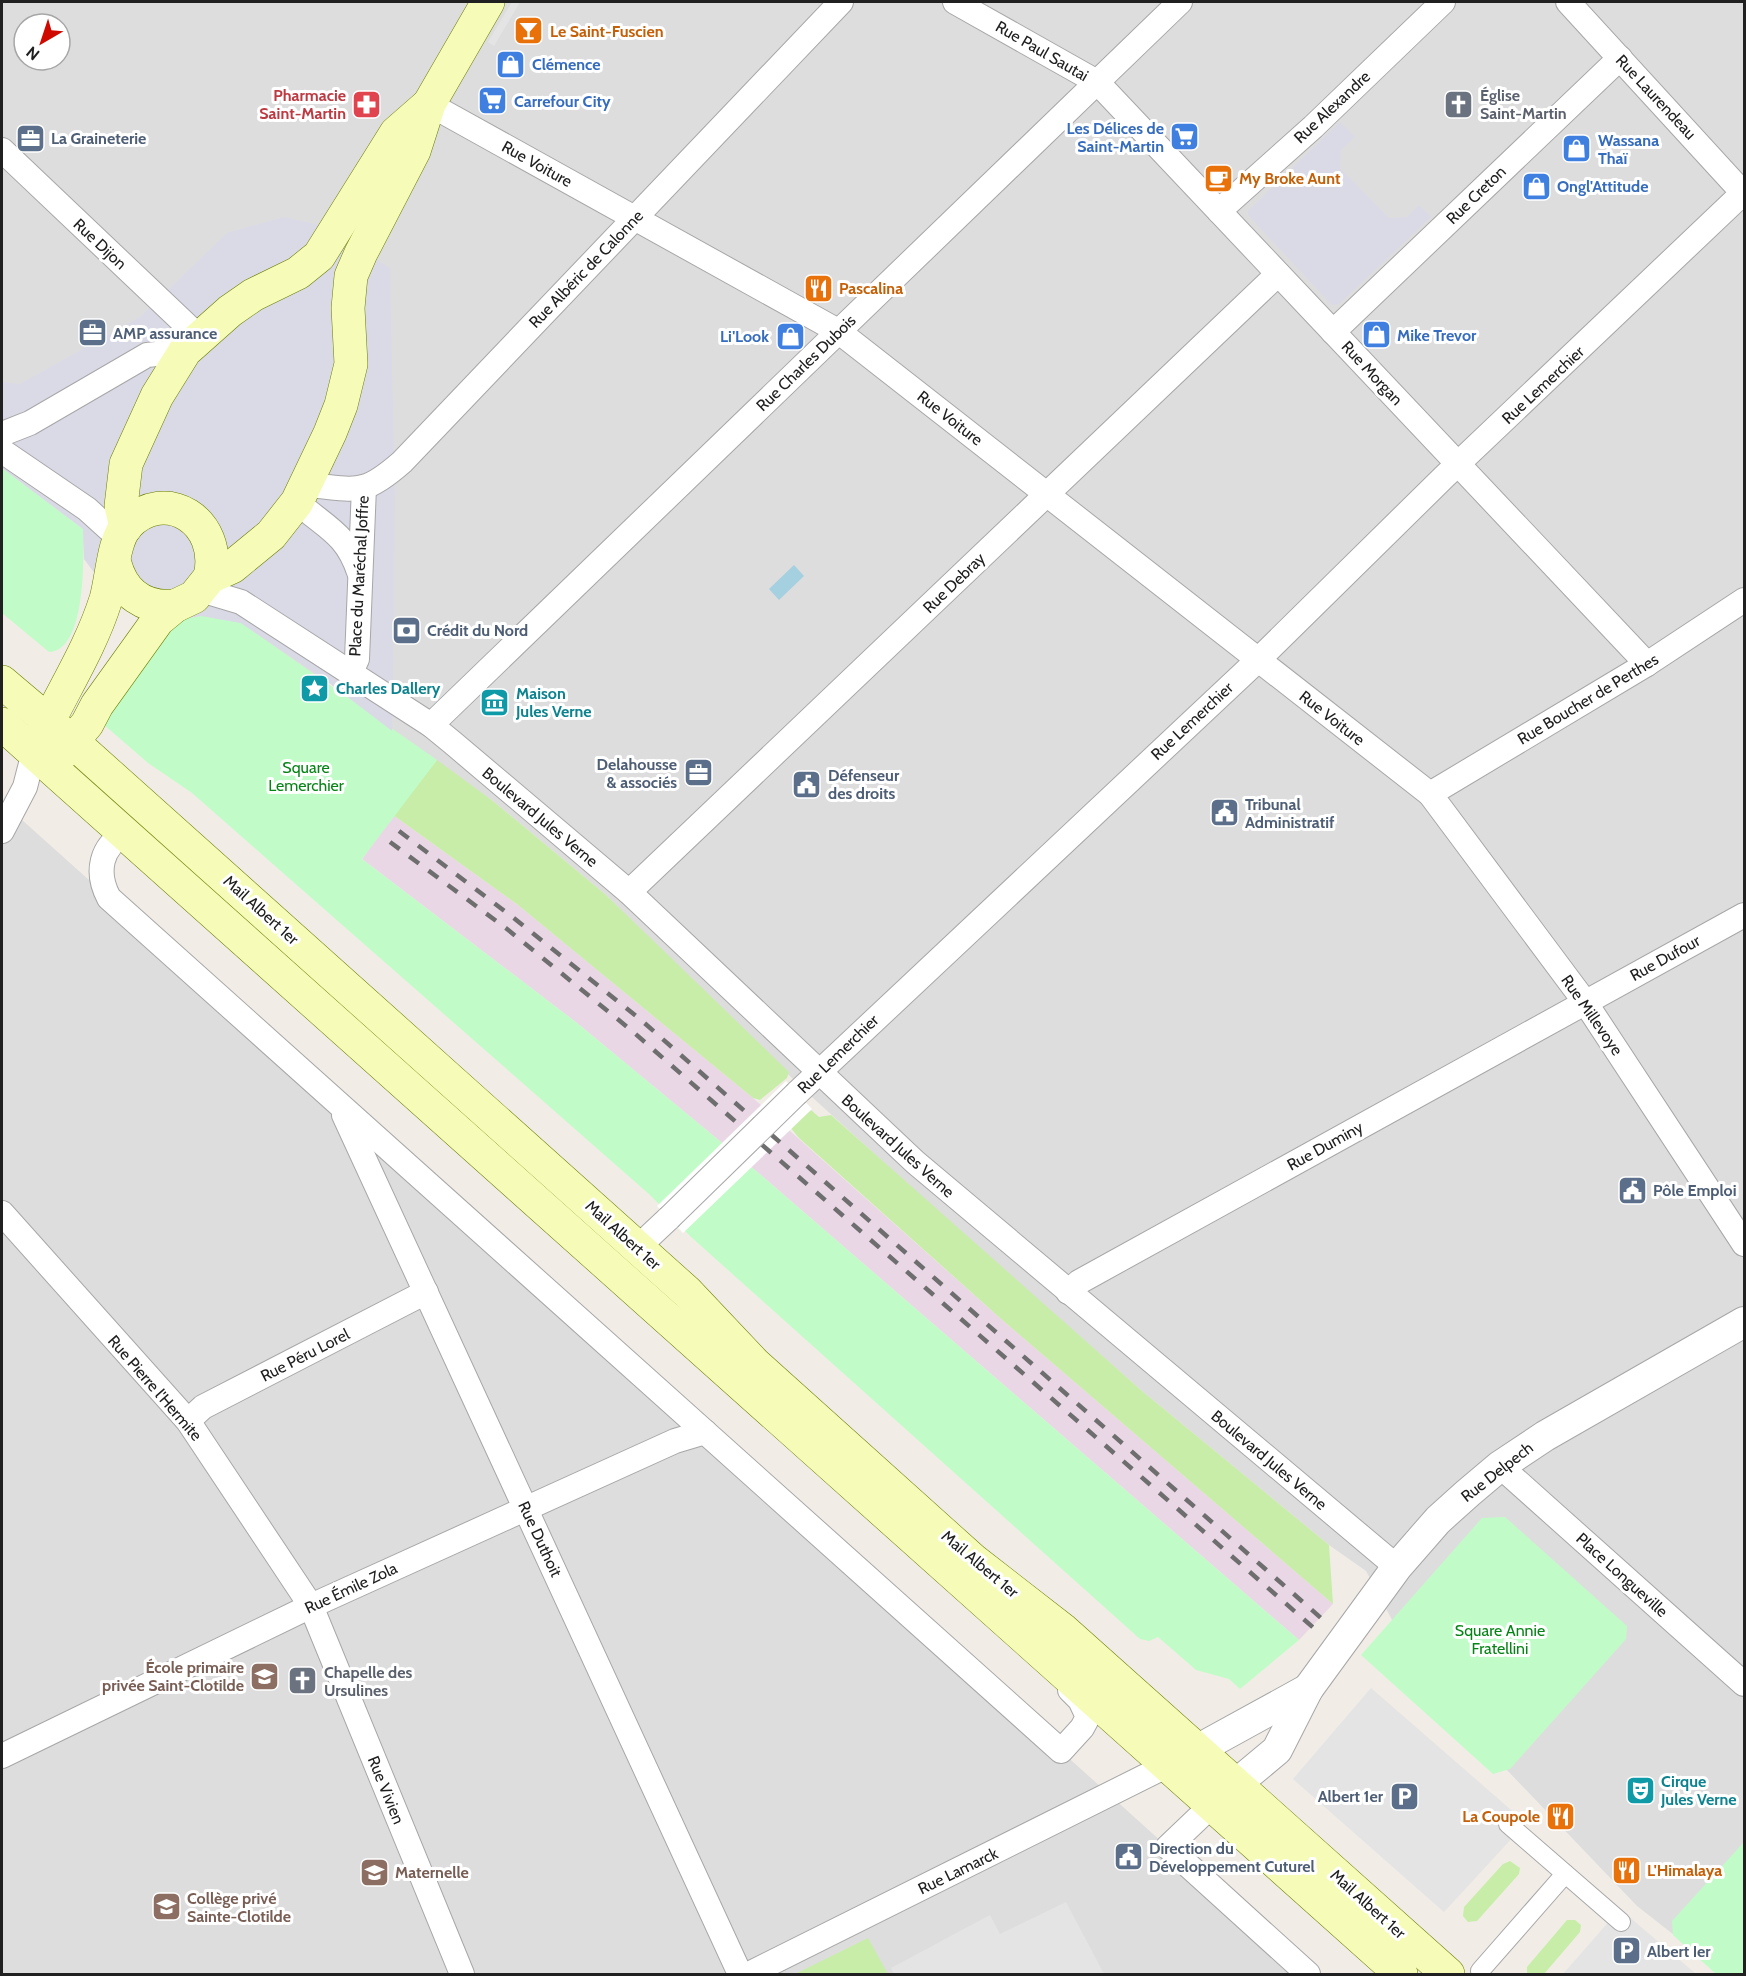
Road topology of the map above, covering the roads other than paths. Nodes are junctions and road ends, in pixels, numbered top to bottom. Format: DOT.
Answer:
graph roads {
  1 [pos="489,2"];
  2 [pos="841,2"];
  3 [pos="955,2"];
  4 [pos="1180,2"];
  5 [pos="1443,2"];
  6 [pos="1568,2"];
  7 [pos="1620,58"];
  8 [pos="1097,82"];
  9 [pos="429,104"];
  10 [pos="2,150"];
  11 [pos="1744,193"];
  12 [pos="1219,211"];
  13 [pos="635,218"];
  14 [pos="298,273"];
  15 [pos="1278,274"];
  16 [pos="348,308"];
  17 [pos="838,331"];
  18 [pos="1333,332"];
  19 [pos="192,344"];
  20 [pos="2,434"];
  21 [pos="2,451"];
  22 [pos="1458,464"];
  23 [pos="364,487"];
  24 [pos="302,494"];
  25 [pos="1047,494"];
  26 [pos="120,543"];
  27 [pos="359,574"];
  28 [pos="195,591"];
  29 [pos="1744,600"];
  30 [pos="1258,660"];
  31 [pos="1647,664"];
  32 [pos="351,672"];
  33 [pos="2,682"];
  34 [pos="48,720"];
  35 [pos="2,724"];
  36 [pos="431,725"];
  37 [pos="74,742"];
  38 [pos="43,759"];
  39 [pos="1430,794"];
  40 [pos="5,814"];
  41 [pos="126,833"];
  42 [pos="629,892"];
  43 [pos="1744,915"];
  44 [pos="1585,1002"];
  45 [pos="819,1073"];
  46 [pos="340,1104"];
  47 [pos="2,1213"];
  48 [pos="1744,1244"];
  49 [pos="638,1248"];
  50 [pos="426,1292"];
  51 [pos="1068,1292"];
  52 [pos="1744,1322"];
  53 [pos="188,1421"];
  54 [pos="705,1432"];
  55 [pos="1500,1466"];
  56 [pos="525,1508"];
  57 [pos="1397,1568"];
  58 [pos="311,1605"];
  59 [pos="1000,1617"];
  60 [pos="1744,1684"];
  61 [pos="1308,1689"];
  62 [pos="1197,1750"];
  63 [pos="2,1756"];
  64 [pos="1166,1766"];
  65 [pos="1235,1785"];
  66 [pos="1211,1806"];
  67 [pos="1508,1824"];
  68 [pos="1565,1874"];
  69 [pos="1621,1922"];
  70 [pos="1480,1971"];
  71 [pos="462,1974"];
  72 [pos="740,1974"];
  73 [pos="749,1974"];
  74 [pos="1308,1974"];
  75 [pos="1401,1974"];
  76 [pos="1448,1974"];
  1 -- 9 [label="main road"];
  2 -- 13 [label="street, Rue Albéric de Calonne"];
  3 -- 8 [label="street, Rue Paul Sautai"];
  4 -- 8 [label="street, Rue Charles Dubois"];
  5 -- 12 [label="street, Rue Alexandre"];
  6 -- 7 [label="street, Rue Laurendeau"];
  7 -- 11 [label="street, Rue Laurendeau"];
  7 -- 18 [label="street, Rue Creton"];
  8 -- 12 [label="street, Rue Morgan"];
  8 -- 17 [label="street, Rue Charles Dubois"];
  9 -- 13 [label="street, Rue Voiture"];
  9 -- 14 [label="main road"];
  9 -- 16 [label="main road"];
  10 -- 19 [label="street, Rue Dijon"];
  11 -- 22 [label="street, Rue Lemerchier"];
  12 -- 15 [label="street, Rue Morgan"];
  13 -- 17 [label="street, Rue Voiture"];
  13 -- 23 [label="street, Rue Albéric de Calonne"];
  14 -- 16 [label="main road"];
  14 -- 19 [label="main road"];
  15 -- 18 [label="street, Rue Morgan"];
  15 -- 25 [label="street, Rue Debray"];
  16 -- 24 [label="main road"];
  17 -- 25 [label="street, Rue Voiture"];
  17 -- 36 [label="street, Rue Charles Dubois"];
  18 -- 22 [label="street, Rue Morgan"];
  19 -- 20 [label="street"];
  19 -- 26 [label="main road"];
  21 -- 26 [label="street"];
  22 -- 30 [label="street, Rue Lemerchier"];
  22 -- 31 [label="street, Rue Morgan"];
  23 -- 24 [label="street, Rue Albéric de Calonne"];
  23 -- 27 [label="street, Place du Maréchal Joffre"];
  24 -- 27 [label="street"];
  24 -- 28 [label="main road"];
  25 -- 30 [label="street, Rue Voiture"];
  25 -- 42 [label="street, Rue Debray"];
  26 -- 28 [label="main road"];
  26 -- 28 [label="main road"];
  26 -- 34 [label="main road"];
  27 -- 32 [label="street, Place du Maréchal Joffre"];
  28 -- 32 [label="street, Place du Maréchal Joffre"];
  28 -- 37 [label="main road"];
  29 -- 31 [label="street, Rue Boucher de Perthes"];
  30 -- 39 [label="street, Rue Voiture"];
  30 -- 45 [label="street, Rue Lemerchier"];
  31 -- 39 [label="street, Rue Boucher de Perthes"];
  32 -- 36 [label="street, Boulevard Jules Verne"];
  33 -- 34 [label="main road, Mail Albert 1er"];
  34 -- 37 [label="main road, Mail Albert 1er"];
  34 -- 38 [label="main road"];
  35 -- 38 [label="main road, Mail Albert 1er"];
  36 -- 42 [label="street, Boulevard Jules Verne"];
  37 -- 38 [label="main road"];
  37 -- 49 [label="main road, Mail Albert 1er"];
  38 -- 40 [label="street"];
  38 -- 41 [label="main road, Mail Albert 1er"];
  39 -- 44 [label="street, Rue Millevoye"];
  41 -- 46 [label="street, Mail Albert 1er"];
  41 -- 59 [label="main road, Mail Albert 1er"];
  42 -- 45 [label="street, Boulevard Jules Verne"];
  43 -- 44 [label="street, Rue Dufour"];
  44 -- 48 [label="street, Rue Millevoye"];
  44 -- 51 [label="street, Rue Duminy"];
  45 -- 49 [label="street, Rue Lemerchier, bridge"];
  45 -- 51 [label="street, Boulevard Jules Verne"];
  46 -- 50 [label="street, Rue Duthoit"];
  46 -- 54 [label="street, Mail Albert 1er"];
  47 -- 53 [label="street, Rue Pierre l'Hermite"];
  49 -- 62 [label="main road, Mail Albert 1er"];
  50 -- 53 [label="street, Rue Péru Lorel"];
  50 -- 56 [label="street, Rue Duthoit"];
  51 -- 57 [label="street, Boulevard Jules Verne"];
  52 -- 55 [label="street, Rue Delpech"];
  53 -- 58 [label="street, Rue Pierre l'Hermite"];
  54 -- 56 [label="street, Rue Émile Zola"];
  54 -- 59 [label="street, Mail Albert 1er"];
  55 -- 57 [label="street, Rue Delpech"];
  55 -- 60 [label="street, Place Longueville"];
  56 -- 58 [label="street, Rue Émile Zola"];
  56 -- 72 [label="street, Rue Duthoit"];
  57 -- 61 [label="street, Rue Delpech"];
  58 -- 63 [label="street, Rue Émile Zola"];
  58 -- 71 [label="street, Rue Vivien"];
  59 -- 64 [label="main road, Mail Albert 1er"];
  61 -- 62 [label="street, Rue Delpech"];
  61 -- 65 [label="street, Rue Delpech"];
  62 -- 64 [label="main road"];
  62 -- 65 [label="main road, Mail Albert 1er"];
  64 -- 66 [label="main road, Mail Albert 1er"];
  64 -- 73 [label="street, Rue Lamarck"];
  65 -- 66 [label="main road"];
  65 -- 76 [label="main road, Mail Albert 1er"];
  66 -- 74 [label="street"];
  66 -- 75 [label="main road, Mail Albert 1er"];
  67 -- 68 [label="street"];
  68 -- 69 [label="street"];
  68 -- 70 [label="street"];
}
